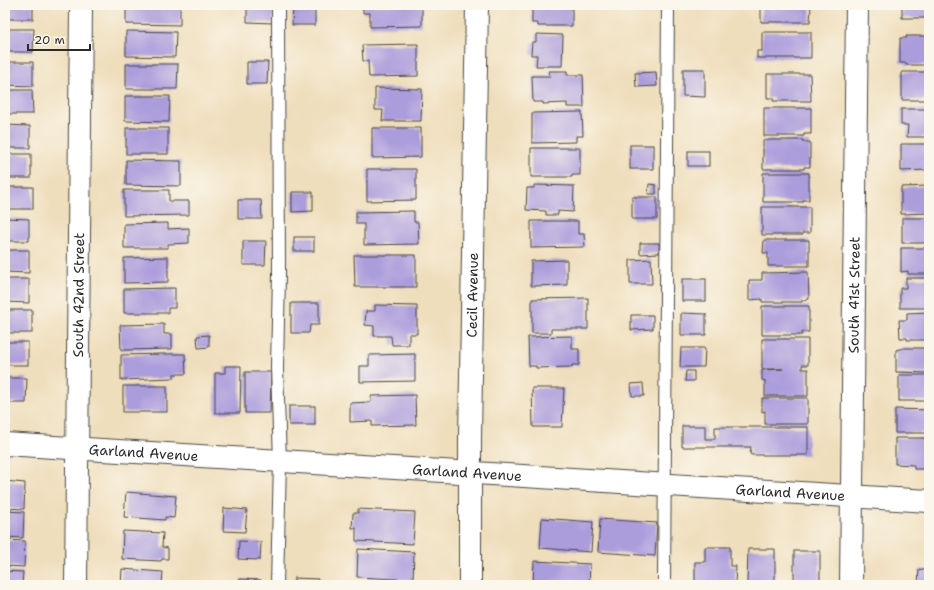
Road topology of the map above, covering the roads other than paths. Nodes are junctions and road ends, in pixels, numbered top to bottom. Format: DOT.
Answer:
graph roads {
  1 [pos="81,5"];
  2 [pos="278,5"];
  3 [pos="477,5"];
  4 [pos="668,5"];
  5 [pos="857,5"];
  6 [pos="5,444"];
  7 [pos="77,448"];
  8 [pos="280,462"];
  9 [pos="470,474"];
  10 [pos="665,485"];
  11 [pos="853,496"];
  12 [pos="929,501"];
  13 [pos="76,585"];
  14 [pos="277,585"];
  15 [pos="470,585"];
  16 [pos="664,585"];
  17 [pos="851,585"];
  1 -- 7 [label="street, South 42nd Street"];
  2 -- 8 [label="lane"];
  3 -- 9 [label="street, Cecil Avenue"];
  4 -- 10 [label="lane"];
  5 -- 11 [label="street, South 41st Street"];
  6 -- 7 [label="street, Garland Avenue"];
  7 -- 8 [label="street, Garland Avenue"];
  7 -- 13 [label="street, South 42nd Street"];
  8 -- 9 [label="street, Garland Avenue"];
  8 -- 14 [label="lane"];
  9 -- 10 [label="street, Garland Avenue"];
  9 -- 15 [label="street, Cecil Avenue"];
  10 -- 11 [label="street, Garland Avenue"];
  10 -- 16 [label="lane"];
  11 -- 12 [label="street, Garland Avenue"];
  11 -- 17 [label="street, South 41st Street"];
}
